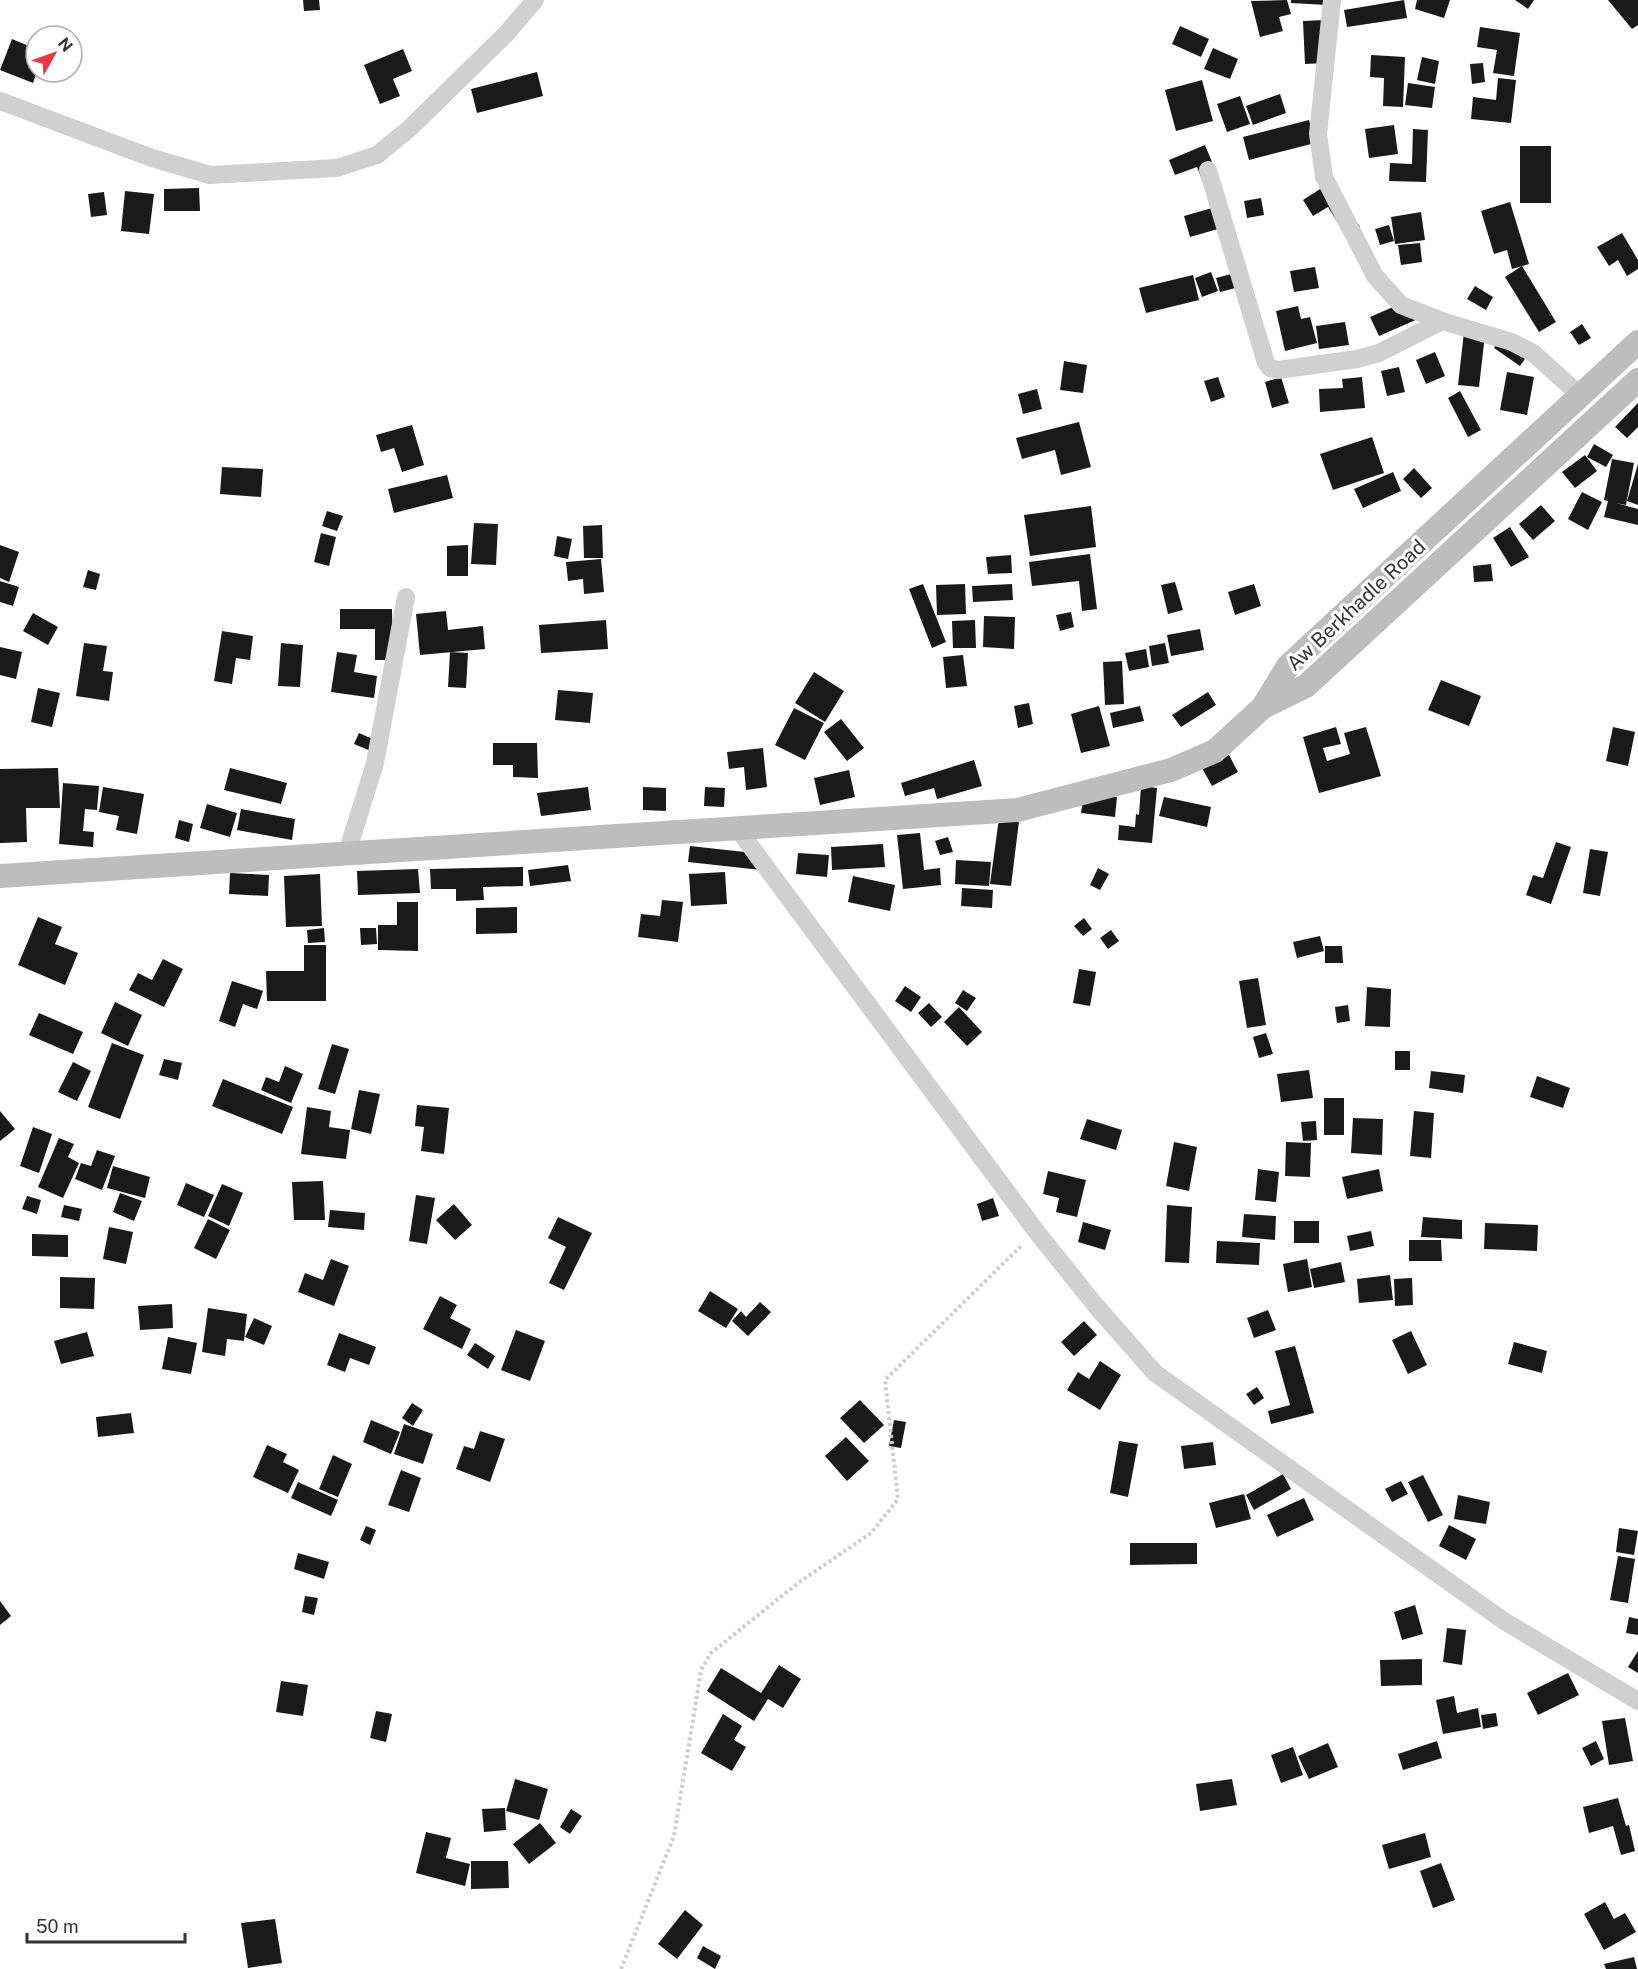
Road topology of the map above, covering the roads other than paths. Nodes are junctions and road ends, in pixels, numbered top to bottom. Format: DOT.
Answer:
graph roads {
  1 [pos="535,0"];
  2 [pos="1332,0"];
  3 [pos="0,101"];
  4 [pos="1208,170"];
  5 [pos="1442,321"];
  6 [pos="1638,342"];
  7 [pos="1638,380"];
  8 [pos="1580,395"];
  9 [pos="406,597"];
  10 [pos="1263,707"];
  11 [pos="737,828"];
  12 [pos="346,853"];
  13 [pos="0,876"];
  14 [pos="1638,1701"];
  1 -- 3 [label="street"];
  2 -- 5 [label="street"];
  4 -- 5 [label="street"];
  5 -- 8 [label="street"];
  6 -- 8 [label="main road, Aw Berkhadle Road"];
  7 -- 10 [label="main road, Aw Berkhadle Road"];
  8 -- 10 [label="main road, Aw Berkhadle Road"];
  9 -- 12 [label="street"];
  10 -- 11 [label="main road"];
  11 -- 12 [label="main road"];
  11 -- 14 [label="street"];
  12 -- 13 [label="main road"];
}
